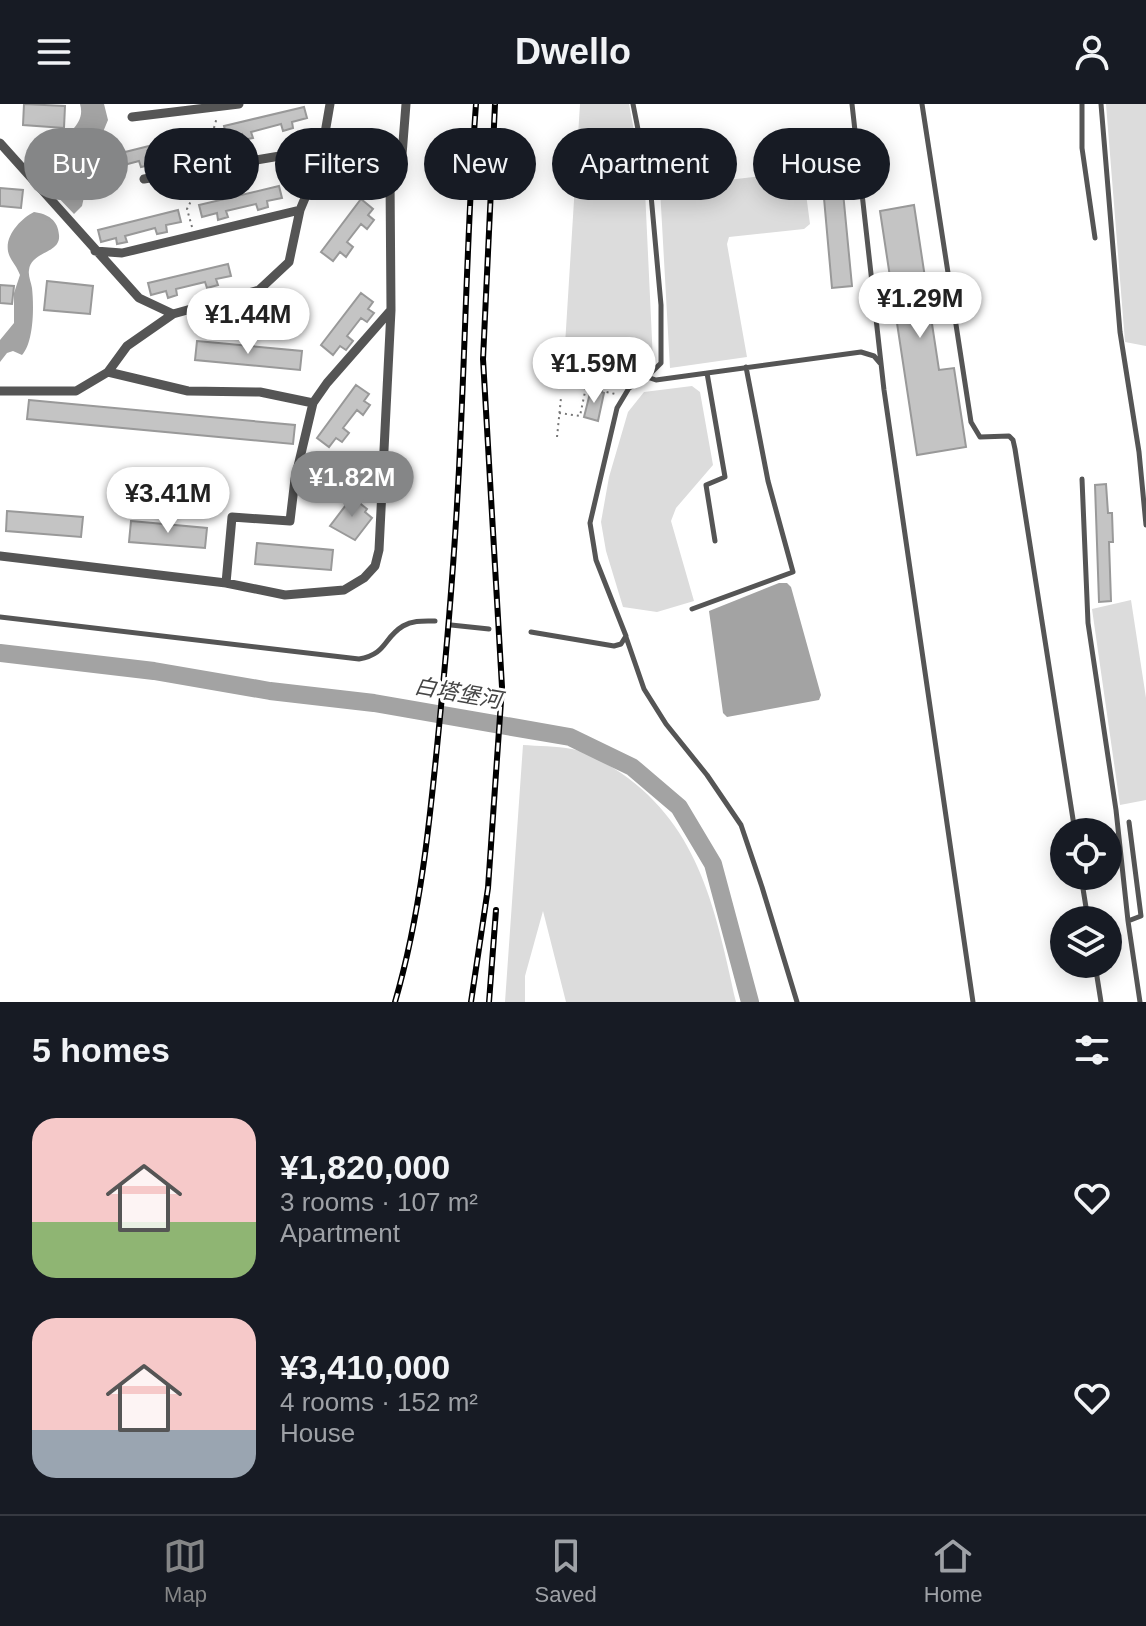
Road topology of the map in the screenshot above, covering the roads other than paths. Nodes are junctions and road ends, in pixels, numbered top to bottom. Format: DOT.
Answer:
graph roads {
  1 [pos="239,104"];
  2 [pos="330,104"];
  3 [pos="406,104"];
  4 [pos="633,104"];
  5 [pos="852,104"];
  6 [pos="922,104"];
  7 [pos="1082,104"];
  8 [pos="1101,104"];
  9 [pos="132,117"];
  10 [pos="325,128"];
  11 [pos="404,128"];
  12 [pos="0,143"];
  13 [pos="304,200"];
  14 [pos="390,200"];
  15 [pos="300,210"];
  16 [pos="1095,238"];
  17 [pos="95,251"];
  18 [pos="391,310"];
  19 [pos="173,314"];
  20 [pos="881,364"];
  21 [pos="746,367"];
  22 [pos="108,372"];
  23 [pos="707,373"];
  24 [pos="647,377"];
  25 [pos="0,391"];
  26 [pos="313,403"];
  27 [pos="1082,479"];
  28 [pos="1146,525"];
  29 [pos="715,541"];
  30 [pos="0,556"];
  31 [pos="226,583"];
  32 [pos="692,609"];
  33 [pos="0,617"];
  34 [pos="435,621"];
  35 [pos="451,625"];
  36 [pos="489,629"];
  37 [pos="531,632"];
  38 [pos="626,636"];
  39 [pos="1073,818"];
  40 [pos="1129,822"];
  41 [pos="1128,921"];
  42 [pos="1097,978"];
  43 [pos="797,1002"];
  44 [pos="973,1002"];
  45 [pos="1101,1002"];
  46 [pos="1140,1002"];
  1 -- 9 [label="street"];
  2 -- 10 [label="street"];
  3 -- 11 [label="street"];
  4 -- 24 [label="lane"];
  5 -- 20 [label="lane"];
  6 -- 39 [label="lane"];
  7 -- 16 [label="lane"];
  8 -- 28 [label="lane"];
  12 -- 17 [label="street"];
  13 -- 15 [label="street"];
  14 -- 18 [label="street"];
  15 -- 17 [label="street"];
  15 -- 19 [label="street"];
  17 -- 19 [label="street"];
  18 -- 26 [label="street"];
  18 -- 31 [label="street"];
  19 -- 22 [label="street"];
  20 -- 21 [label="lane"];
  20 -- 44 [label="lane"];
  21 -- 23 [label="lane"];
  21 -- 32 [label="lane"];
  22 -- 25 [label="street"];
  22 -- 26 [label="street"];
  23 -- 24 [label="lane"];
  23 -- 29 [label="lane"];
  24 -- 38 [label="lane"];
  26 -- 31 [label="street"];
  27 -- 41 [label="lane"];
  30 -- 31 [label="street"];
  33 -- 34 [label="lane"];
  35 -- 36 [label="lane"];
  37 -- 38 [label="lane"];
  38 -- 43 [label="lane"];
  40 -- 41 [label="lane"];
  41 -- 46 [label="lane"];
  42 -- 45 [label="lane"];
}
